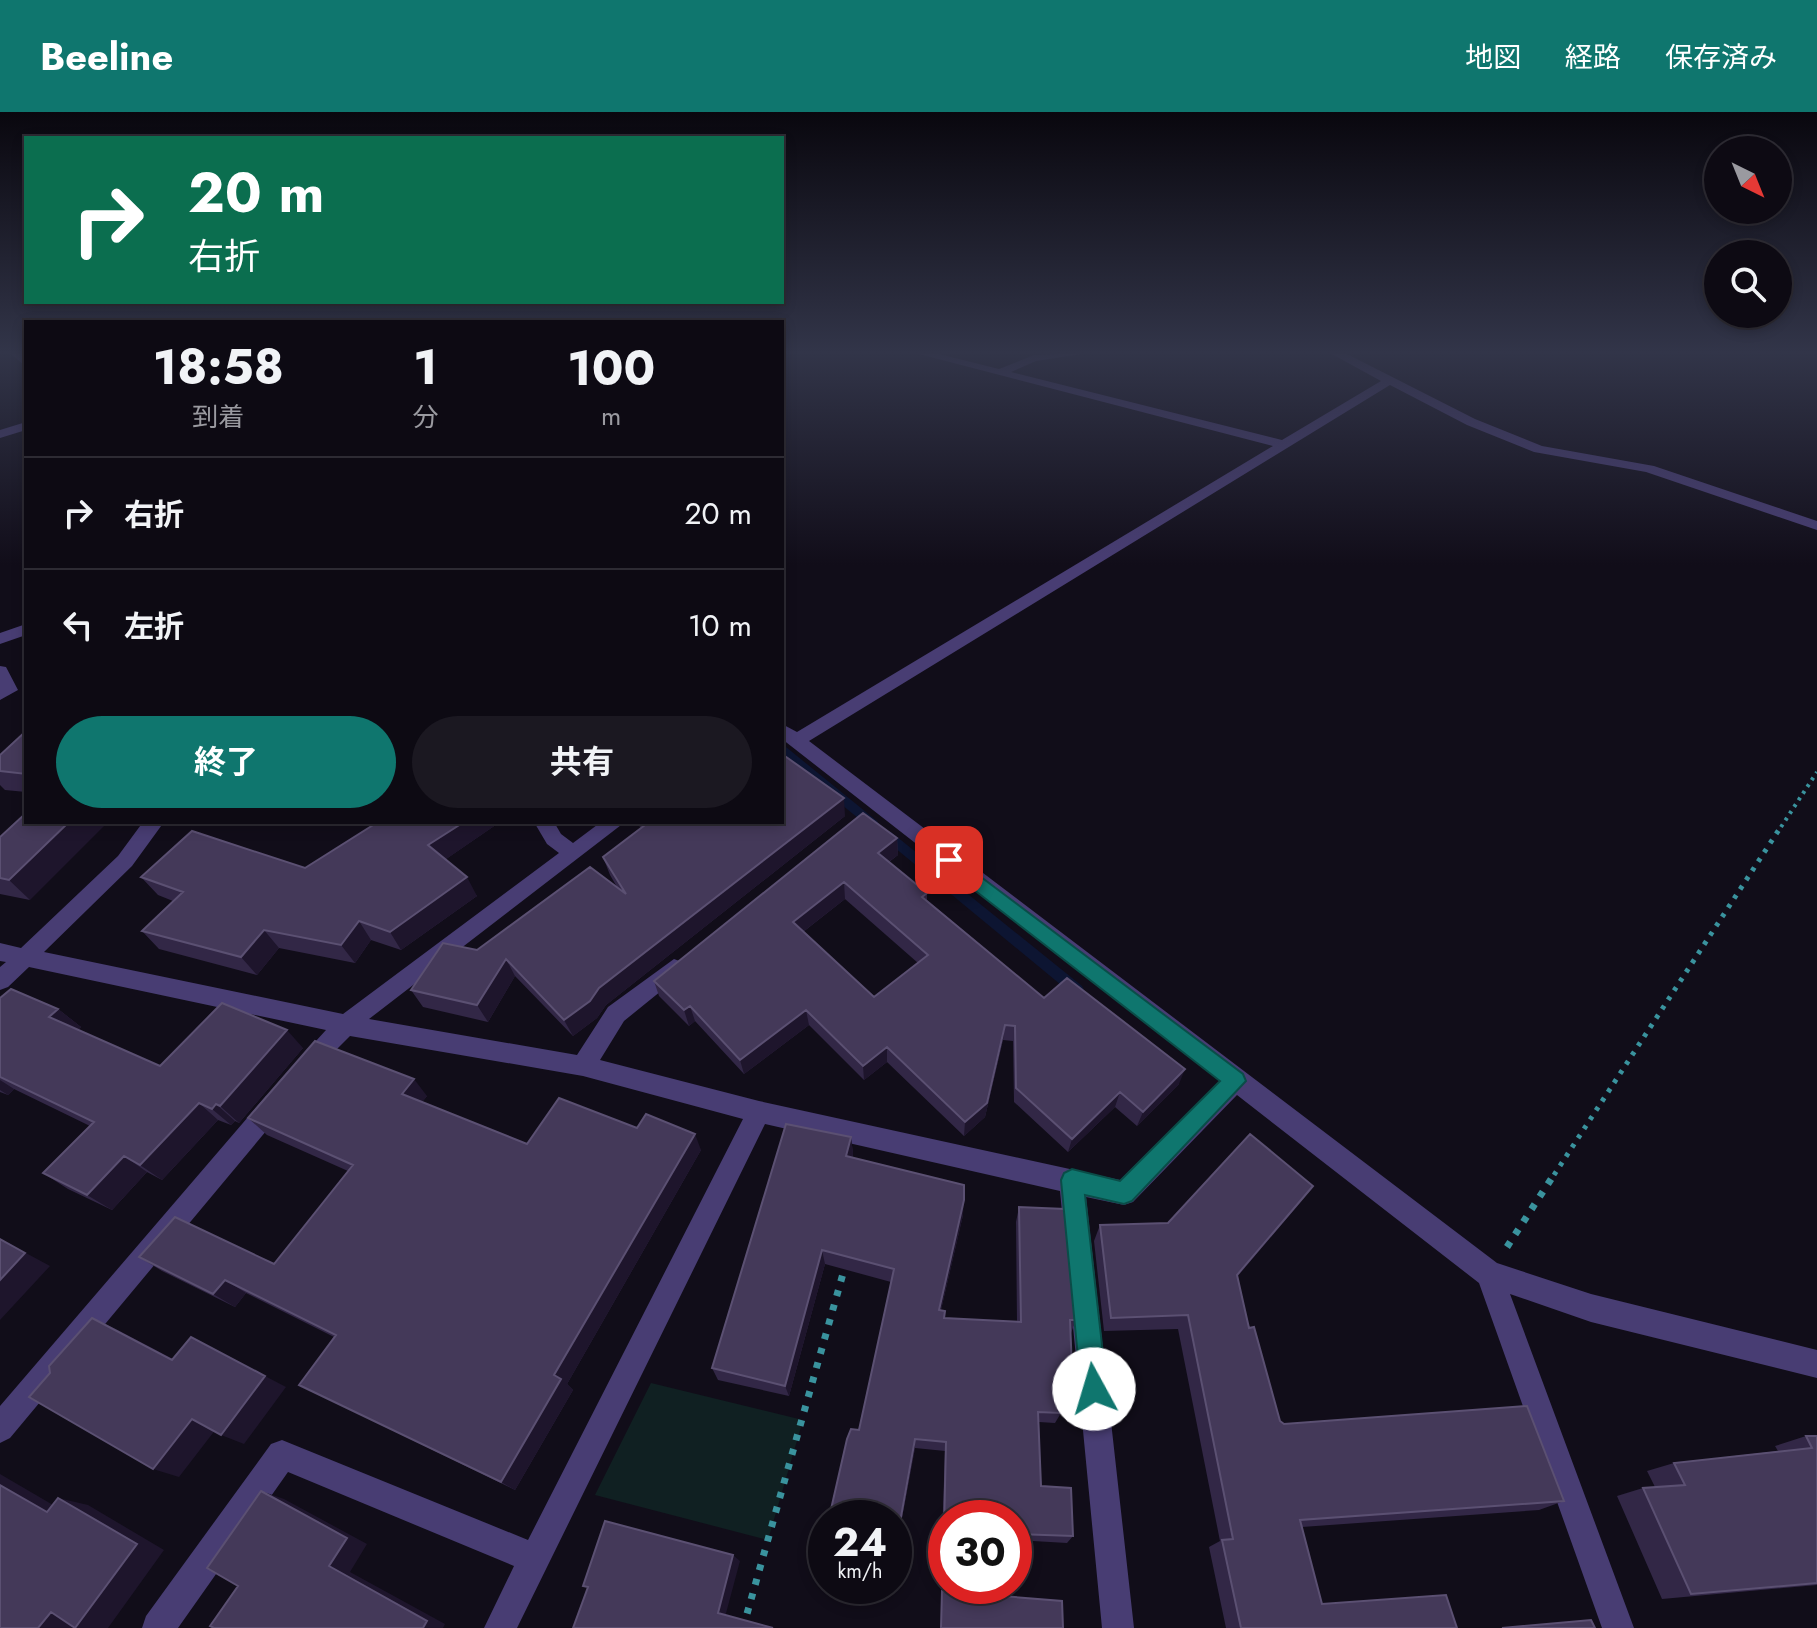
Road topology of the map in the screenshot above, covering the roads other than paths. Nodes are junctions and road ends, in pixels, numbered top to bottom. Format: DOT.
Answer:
graph roads {
  1 [pos="1203,424"];
  2 [pos="1316,424"];
  3 [pos="1475,424"];
  4 [pos="24,427"];
  5 [pos="0,434"];
  6 [pos="1282,444"];
  7 [pos="1817,526"];
  8 [pos="24,630"];
  9 [pos="0,639"];
  10 [pos="0,671"];
  11 [pos="0,694"];
  12 [pos="789,735"];
  13 [pos="877,805"];
  14 [pos="857,821"];
  15 [pos="153,824"];
  16 [pos="545,824"];
  17 [pos="612,824"];
  18 [pos="573,853"];
  19 [pos="0,952"];
  20 [pos="690,956"];
  21 [pos="27,958"];
  22 [pos="0,981"];
  23 [pos="346,1025"];
  24 [pos="583,1066"];
  25 [pos="1235,1081"];
  26 [pos="759,1112"];
  27 [pos="1072,1180"];
  28 [pos="1489,1274"];
  29 [pos="1817,1364"];
  30 [pos="0,1428"];
  31 [pos="533,1558"];
  32 [pos="158,1628"];
  33 [pos="500,1628"];
  34 [pos="1118,1628"];
  35 [pos="1618,1628"];
  1 -- 6 [label="street"];
  2 -- 6 [label="street"];
  3 -- 7 [label="street"];
  4 -- 5 [label="street"];
  6 -- 12 [label="street"];
  8 -- 9 [label="street"];
  10 -- 11 [label="street"];
  12 -- 13 [label="street"];
  13 -- 14 [label="street"];
  13 -- 25 [label="street"];
  15 -- 21 [label="street"];
  16 -- 18 [label="street"];
  17 -- 18 [label="street"];
  18 -- 23 [label="street"];
  19 -- 21 [label="street"];
  20 -- 24 [label="street"];
  21 -- 22 [label="street"];
  21 -- 23 [label="street"];
  23 -- 24 [label="street"];
  23 -- 30 [label="street"];
  24 -- 26 [label="street"];
  25 -- 27 [label="street"];
  25 -- 28 [label="street"];
  26 -- 27 [label="street"];
  26 -- 31 [label="street"];
  27 -- 34 [label="street"];
  28 -- 29 [label="street"];
  28 -- 35 [label="street"];
  31 -- 32 [label="street"];
  31 -- 33 [label="street"];
}
